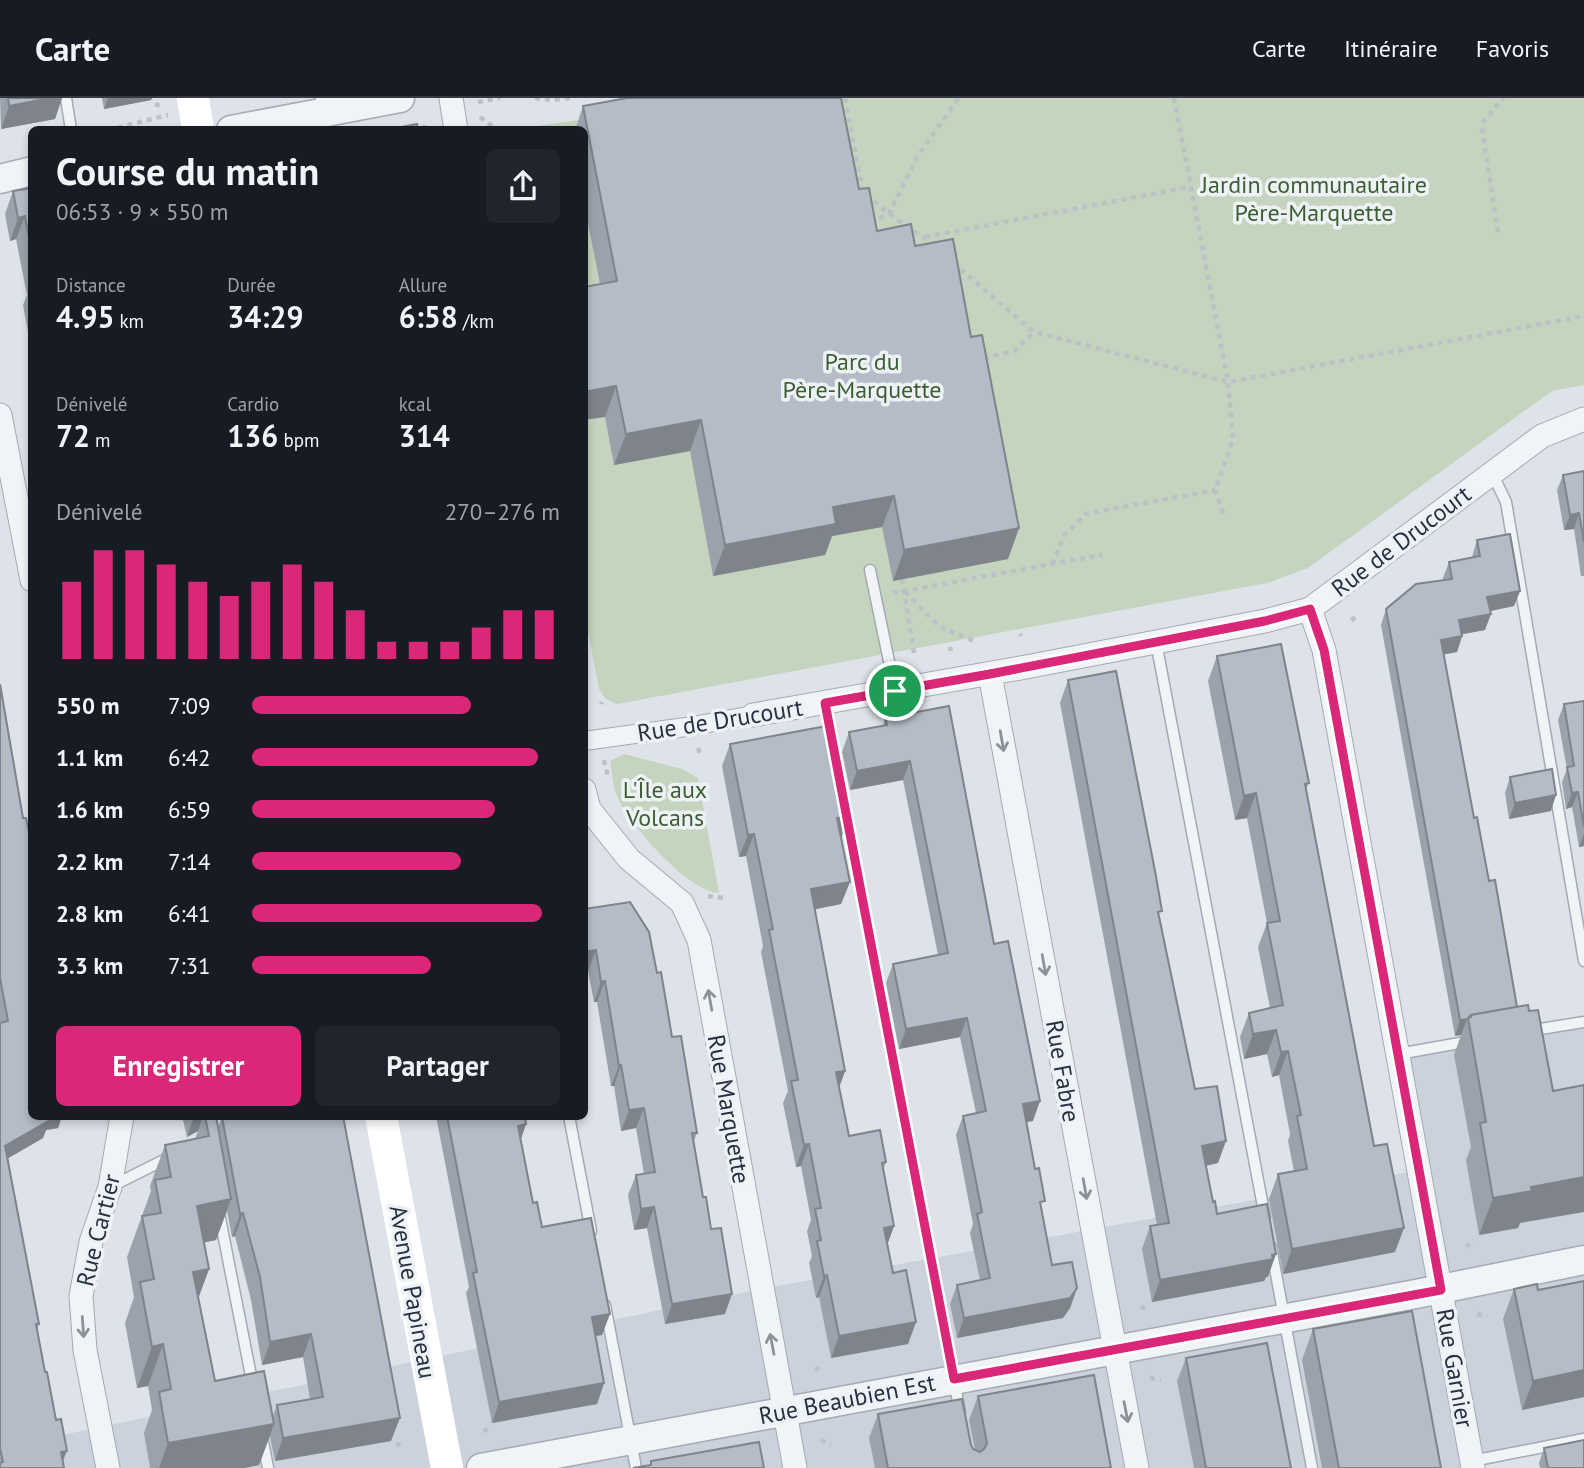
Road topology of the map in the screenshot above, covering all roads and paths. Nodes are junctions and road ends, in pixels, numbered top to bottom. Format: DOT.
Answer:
graph roads {
  1 [pos="65,98"];
  2 [pos="400,98"];
  3 [pos="451,98"];
  4 [pos="535,98"];
  5 [pos="570,98"];
  6 [pos="845,98"];
  7 [pos="959,98"];
  8 [pos="1174,98"];
  9 [pos="1503,98"];
  10 [pos="195,112"];
  11 [pos="323,113"];
  12 [pos="479,117"];
  13 [pos="425,123"];
  14 [pos="70,126"];
  15 [pos="127,126"];
  16 [pos="253,126"];
  17 [pos="425,126"];
  18 [pos="455,126"];
  19 [pos="492,126"];
  20 [pos="28,172"];
  21 [pos="0,179"];
  22 [pos="1190,187"];
  23 [pos="889,214"];
  24 [pos="859,226"];
  25 [pos="1497,232"];
  26 [pos="924,237"];
  27 [pos="934,246"];
  28 [pos="945,255"];
  29 [pos="1584,316"];
  30 [pos="1034,332"];
  31 [pos="975,360"];
  32 [pos="1228,382"];
  33 [pos="0,415"];
  34 [pos="1584,419"];
  35 [pos="1492,473"];
  36 [pos="1215,490"];
  37 [pos="1224,515"];
  38 [pos="1102,555"];
  39 [pos="28,559"];
  40 [pos="1051,565"];
  41 [pos="870,570"];
  42 [pos="902,579"];
  43 [pos="904,591"];
  44 [pos="875,597"];
  45 [pos="1310,609"];
  46 [pos="1358,616"];
  47 [pos="1351,620"];
  48 [pos="977,642"];
  49 [pos="1156,642"];
  50 [pos="915,653"];
  51 [pos="990,674"];
  52 [pos="895,691"];
  53 [pos="825,703"];
  54 [pos="753,715"];
  55 [pos="588,740"];
  56 [pos="835,755"];
  57 [pos="604,760"];
  58 [pos="610,788"];
  59 [pos="843,796"];
  60 [pos="588,805"];
  61 [pos="699,892"];
  62 [pos="724,898"];
  63 [pos="1584,961"];
  64 [pos="1584,1022"];
  65 [pos="1518,1033"];
  66 [pos="1478,1040"];
  67 [pos="1398,1054"];
  68 [pos="121,1120"];
  69 [pos="382,1120"];
  70 [pos="570,1120"];
  71 [pos="184,1149"];
  72 [pos="110,1187"];
  73 [pos="218,1204"];
  74 [pos="1267,1226"];
  75 [pos="592,1239"];
  76 [pos="1270,1240"];
  77 [pos="1474,1240"];
  78 [pos="1466,1247"];
  79 [pos="1584,1260"];
  80 [pos="1441,1290"];
  81 [pos="603,1294"];
  82 [pos="1148,1304"];
  83 [pos="1141,1309"];
  84 [pos="1478,1314"];
  85 [pos="1487,1316"];
  86 [pos="1284,1318"];
  87 [pos="1115,1349"];
  88 [pos="819,1365"];
  89 [pos="816,1371"];
  90 [pos="1150,1378"];
  91 [pos="954,1379"];
  92 [pos="1161,1380"];
  93 [pos="256,1402"];
  94 [pos="784,1412"];
  95 [pos="489,1426"];
  96 [pos="261,1428"];
  97 [pos="963,1429"];
  98 [pos="484,1432"];
  99 [pos="1584,1439"];
  100 [pos="631,1440"];
  101 [pos="821,1440"];
  102 [pos="396,1443"];
  103 [pos="831,1445"];
  104 [pos="402,1447"];
  105 [pos="1473,1464"];
  106 [pos="108,1468"];
  107 [pos="268,1468"];
  108 [pos="447,1468"];
  109 [pos="481,1468"];
  110 [pos="636,1468"];
  111 [pos="794,1468"];
  112 [pos="1137,1468"];
  113 [pos="1312,1468"];
  1 -- 14 [label="lane"];
  2 -- 11 [label="street"];
  3 -- 18 [label="street"];
  4 -- 5 [label="path"];
  6 -- 23 [label="path"];
  7 -- 23 [label="path"];
  8 -- 22 [label="path"];
  9 -- 25 [label="path"];
  10 -- 15 [label="path"];
  11 -- 16 [label="street"];
  12 -- 19 [label="path"];
  13 -- 17 [label="path"];
  20 -- 21 [label="street"];
  22 -- 26 [label="path"];
  22 -- 32 [label="path"];
  23 -- 24 [label="path"];
  23 -- 26 [label="path"];
  26 -- 27 [label="path"];
  28 -- 30 [label="path"];
  29 -- 32 [label="path"];
  30 -- 31 [label="path"];
  30 -- 32 [label="path"];
  32 -- 36 [label="path"];
  33 -- 39 [label="street"];
  34 -- 35 [label="street, Rue de Drucourt"];
  35 -- 45 [label="street, Rue de Drucourt"];
  35 -- 63 [label="lane"];
  36 -- 37 [label="path"];
  36 -- 40 [label="path"];
  38 -- 40 [label="path"];
  40 -- 43 [label="path"];
  41 -- 44 [label="lane"];
  42 -- 43 [label="path"];
  43 -- 44 [label="path"];
  43 -- 48 [label="path"];
  43 -- 50 [label="path"];
  44 -- 52 [label="lane"];
  45 -- 49 [label="street, Rue de Drucourt"];
  45 -- 67 [label="street, Rue Garnier"];
  46 -- 47 [label="path"];
  49 -- 51 [label="street, Rue de Drucourt"];
  49 -- 74 [label="lane"];
  51 -- 52 [label="street, Rue de Drucourt"];
  51 -- 87 [label="street, Rue Fabre, one-way"];
  52 -- 53 [label="street, Rue de Drucourt"];
  53 -- 54 [label="street, Rue de Drucourt"];
  53 -- 56 [label="lane"];
  54 -- 55 [label="street, Rue de Drucourt"];
  57 -- 58 [label="path"];
  59 -- 91 [label="lane"];
  94 -- 60 [label="street, Rue Marquette, one-way"];
  61 -- 62 [label="path"];
  64 -- 65 [label="lane"];
  66 -- 67 [label="lane"];
  67 -- 80 [label="street, Rue Garnier"];
  68 -- 72 [label="street, Rue Cartier"];
  69 -- 108 [label="main road, Avenue Papineau"];
  70 -- 75 [label="lane"];
  71 -- 72 [label="lane"];
  72 -- 106 [label="street, Rue Cartier, one-way"];
  73 -- 93 [label="lane"];
  76 -- 86 [label="lane"];
  77 -- 78 [label="path"];
  79 -- 80 [label="street, Rue Beaubien Est"];
  80 -- 86 [label="street, Rue Beaubien Est"];
  80 -- 105 [label="street, Rue Garnier"];
  81 -- 100 [label="lane"];
  82 -- 83 [label="path"];
  84 -- 85 [label="path"];
  86 -- 87 [label="street, Rue Beaubien Est"];
  86 -- 113 [label="lane"];
  87 -- 91 [label="street, Rue Beaubien Est"];
  87 -- 112 [label="street, Rue Fabre, one-way"];
  88 -- 89 [label="path"];
  90 -- 92 [label="path"];
  91 -- 94 [label="street, Rue Beaubien Est"];
  91 -- 97 [label="lane"];
  94 -- 100 [label="street, Rue Beaubien Est"];
  94 -- 111 [label="street, Rue Marquette"];
  95 -- 98 [label="path"];
  96 -- 107 [label="lane"];
  99 -- 105 [label="lane"];
  100 -- 109 [label="street, Rue Beaubien Est"];
  100 -- 110 [label="lane"];
  101 -- 103 [label="path"];
  102 -- 104 [label="path"];
}
